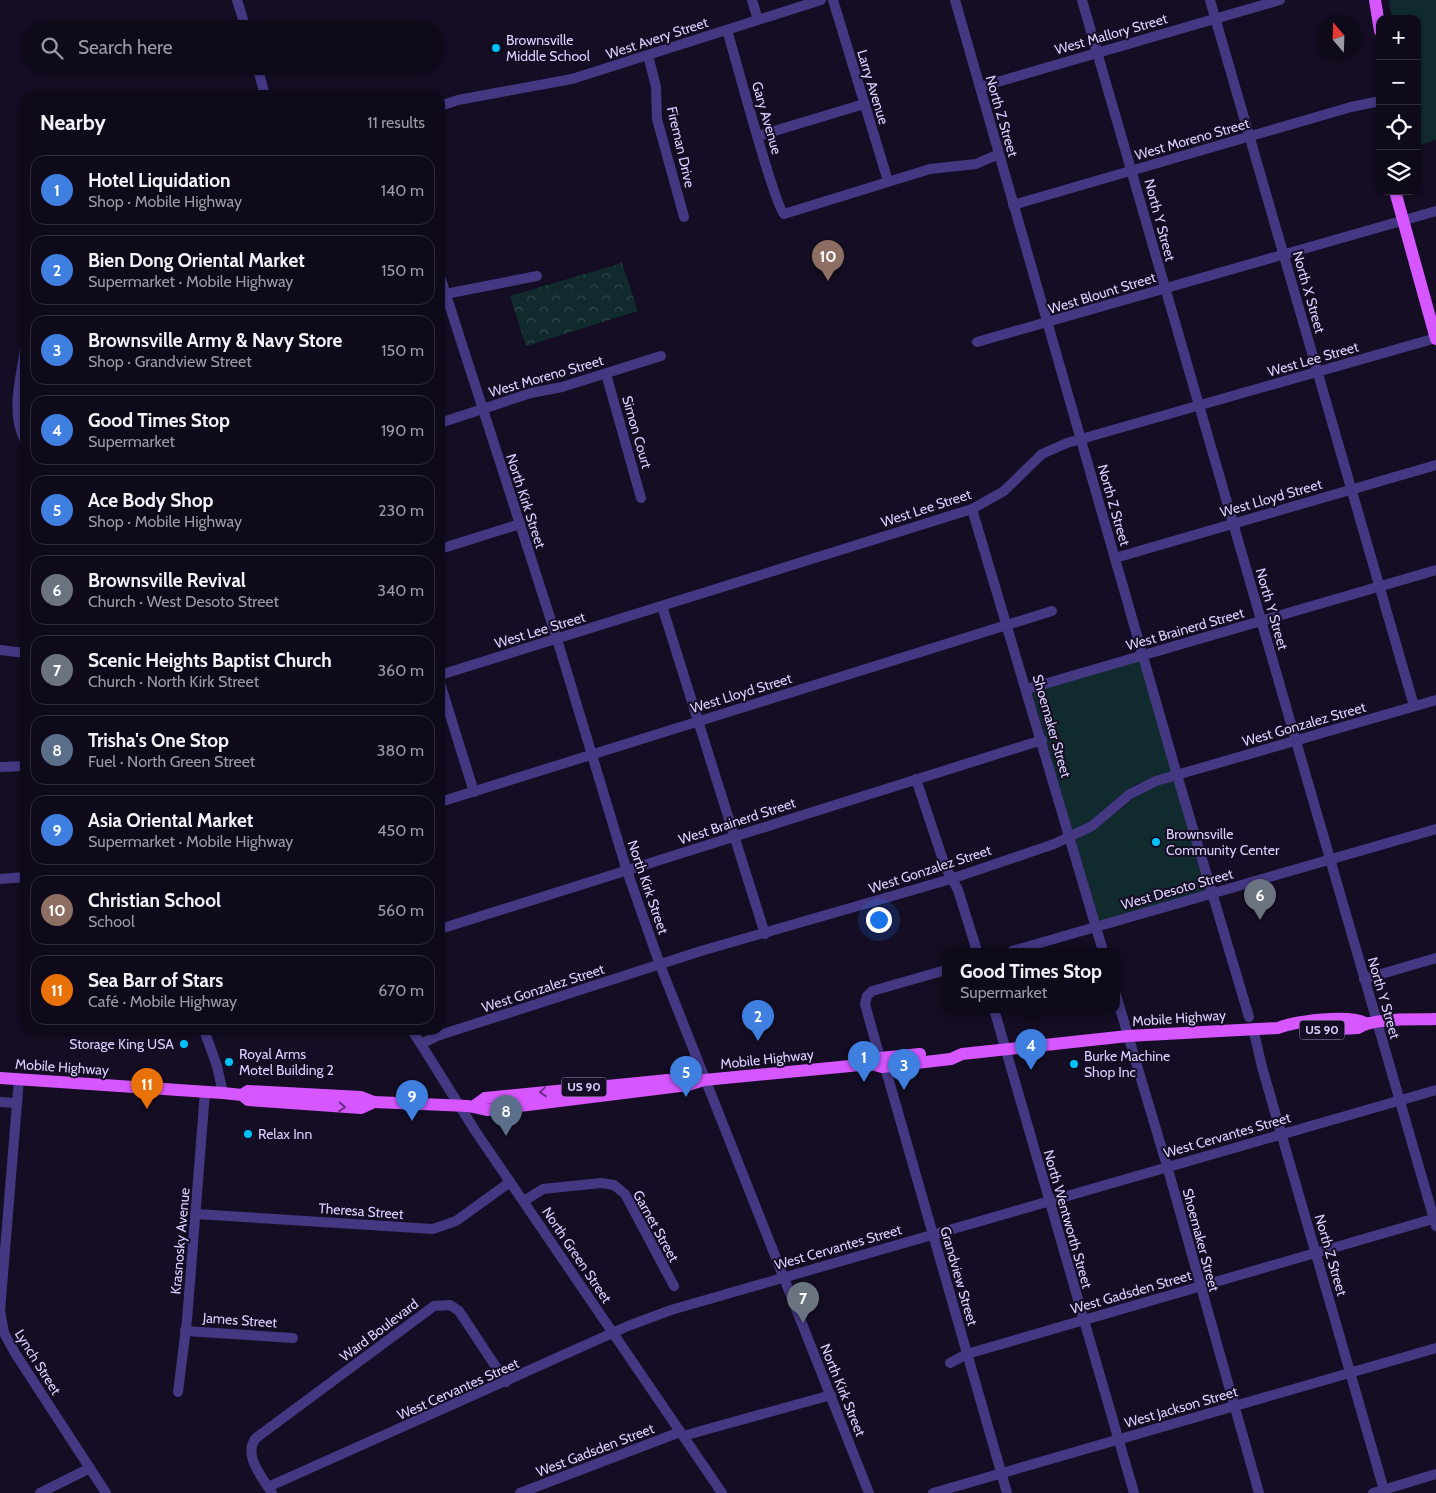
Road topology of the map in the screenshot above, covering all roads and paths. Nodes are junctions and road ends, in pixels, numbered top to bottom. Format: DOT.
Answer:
graph roads {
  1 [pos="238,0"];
  2 [pos="752,0"];
  3 [pos="821,0"];
  4 [pos="833,0"];
  5 [pos="955,0"];
  6 [pos="1082,0"];
  7 [pos="1210,0"];
  8 [pos="1280,0"];
  9 [pos="1375,0"];
  10 [pos="1377,15"];
  11 [pos="1215,19"];
  12 [pos="244,20"];
  13 [pos="758,20"];
  14 [pos="727,30"];
  15 [pos="1097,52"];
  16 [pos="648,54"];
  17 [pos="259,75"];
  18 [pos="980,87"];
  19 [pos="264,90"];
  20 [pos="1376,102"];
  21 [pos="445,104"];
  22 [pos="864,104"];
  23 [pos="758,136"];
  24 [pos="1249,136"];
  25 [pos="999,154"];
  26 [pos="1132,171"];
  27 [pos="888,181"];
  28 [pos="1396,195"];
  29 [pos="1013,205"];
  30 [pos="1436,210"];
  31 [pos="684,217"];
  32 [pos="1402,220"];
  33 [pos="1284,254"];
  34 [pos="537,276"];
  35 [pos="1165,288"];
  36 [pos="445,294"];
  37 [pos="445,300"];
  38 [pos="1047,324"];
  39 [pos="1436,339"];
  40 [pos="977,342"];
  41 [pos="661,356"];
  42 [pos="1318,372"];
  43 [pos="606,374"];
  44 [pos="20,383"];
  45 [pos="1199,406"];
  46 [pos="482,409"];
  47 [pos="20,418"];
  48 [pos="445,421"];
  49 [pos="1081,440"];
  50 [pos="1436,465"];
  51 [pos="1351,489"];
  52 [pos="641,498"];
  53 [pos="972,509"];
  54 [pos="520,524"];
  55 [pos="1232,524"];
  56 [pos="445,547"];
  57 [pos="1115,558"];
  58 [pos="1436,570"];
  59 [pos="1380,587"];
  60 [pos="662,606"];
  61 [pos="1052,611"];
  62 [pos="1261,621"];
  63 [pos="1008,624"];
  64 [pos="557,639"];
  65 [pos="0,650"];
  66 [pos="20,652"];
  67 [pos="1143,655"];
  68 [pos="445,673"];
  69 [pos="1027,689"];
  70 [pos="445,699"];
  71 [pos="1436,700"];
  72 [pos="1414,706"];
  73 [pos="698,721"];
  74 [pos="1042,740"];
  75 [pos="1296,740"];
  76 [pos="591,755"];
  77 [pos="20,766"];
  78 [pos="0,767"];
  79 [pos="1177,775"];
  80 [pos="916,779"];
  81 [pos="474,792"];
  82 [pos="445,801"];
  83 [pos="1436,829"];
  84 [pos="734,836"];
  85 [pos="1070,837"];
  86 [pos="1330,859"];
  87 [pos="627,871"];
  88 [pos="20,877"];
  89 [pos="0,879"];
  90 [pos="951,879"];
  91 [pos="1212,894"];
  92 [pos="445,927"];
  93 [pos="1096,927"];
  94 [pos="765,934"];
  95 [pos="976,948"];
  96 [pos="1022,948"];
  97 [pos="1102,948"];
  98 [pos="1436,958"];
  99 [pos="660,965"];
  100 [pos="942,971"];
  101 [pos="1364,979"];
  102 [pos="1120,1009"];
  103 [pos="995,1013"];
  104 [pos="1436,1019"];
  105 [pos="1371,1022"];
  106 [pos="1251,1023"];
  107 [pos="445,1033"];
  108 [pos="206,1035"];
  109 [pos="415,1035"];
  110 [pos="440,1035"];
  111 [pos="1128,1036"];
  112 [pos="421,1044"];
  113 [pos="1006,1049"];
  114 [pos="879,1063"];
  115 [pos="0,1078"];
  116 [pos="18,1079"];
  117 [pos="700,1080"];
  118 [pos="1436,1090"];
  119 [pos="206,1092"];
  120 [pos="223,1093"];
  121 [pos="1399,1100"];
  122 [pos="0,1102"];
  123 [pos="15,1103"];
  124 [pos="460,1106"];
  125 [pos="1281,1134"];
  126 [pos="1167,1166"];
  127 [pos="510,1182"];
  128 [pos="1049,1200"];
  129 [pos="524,1201"];
  130 [pos="196,1214"];
  131 [pos="1435,1221"];
  132 [pos="932,1234"];
  133 [pos="1316,1253"];
  134 [pos="783,1278"];
  135 [pos="674,1286"];
  136 [pos="1199,1286"];
  137 [pos="1083,1320"];
  138 [pos="185,1331"];
  139 [pos="2,1334"];
  140 [pos="613,1334"];
  141 [pos="294,1338"];
  142 [pos="1436,1348"];
  143 [pos="967,1354"];
  144 [pos="950,1363"];
  145 [pos="1351,1373"];
  146 [pos="506,1382"];
  147 [pos="178,1392"];
  148 [pos="831,1395"];
  149 [pos="1234,1406"];
  150 [pos="681,1434"];
  151 [pos="1118,1440"];
  152 [pos="90,1468"];
  153 [pos="1002,1474"];
  154 [pos="1436,1474"];
  155 [pos="270,1490"];
  156 [pos="1384,1490"];
  157 [pos="40,1493"];
  158 [pos="106,1493"];
  159 [pos="520,1493"];
  160 [pos="722,1493"];
  161 [pos="869,1493"];
  162 [pos="933,1493"];
  163 [pos="1007,1493"];
  164 [pos="1134,1493"];
  165 [pos="1259,1493"];
  166 [pos="1372,1493"];
  1 -- 12 [label="street"];
  2 -- 13 [label="street"];
  3 -- 13 [label="street, West Avery Street"];
  4 -- 22 [label="street, Larry Avenue"];
  5 -- 18 [label="street, North Z Street"];
  6 -- 15 [label="street, North Y Street"];
  7 -- 11 [label="street, North X Street"];
  8 -- 11 [label="street, West Mallory Street"];
  9 -- 10 [label="main road"];
  11 -- 15 [label="street, West Mallory Street"];
  11 -- 24 [label="street, North X Street"];
  13 -- 14 [label="street, West Avery Street"];
  14 -- 16 [label="street, West Avery Street"];
  14 -- 23 [label="street, Gary Avenue"];
  15 -- 18 [label="street, West Mallory Street"];
  15 -- 26 [label="street, North Y Street"];
  16 -- 21 [label="street, West Avery Street"];
  16 -- 31 [label="street, Fireman Drive"];
  17 -- 19 [label="street"];
  18 -- 25 [label="street, North Z Street"];
  20 -- 24 [label="street, West Moreno Street"];
  22 -- 23 [label="street"];
  22 -- 27 [label="street, Larry Avenue"];
  23 -- 27 [label="street, Gary Avenue"];
  24 -- 26 [label="street, West Moreno Street"];
  24 -- 33 [label="street, North X Street"];
  25 -- 27 [label="street"];
  25 -- 29 [label="street, North Z Street"];
  26 -- 29 [label="street, West Moreno Street"];
  26 -- 35 [label="street, North Y Street"];
  28 -- 32 [label="main road"];
  29 -- 38 [label="street, North Z Street"];
  30 -- 32 [label="street, West Blount Street"];
  32 -- 33 [label="street, West Blount Street"];
  32 -- 39 [label="main road"];
  33 -- 35 [label="street, West Blount Street"];
  33 -- 42 [label="street, North X Street"];
  34 -- 36 [label="street"];
  35 -- 38 [label="street, West Blount Street"];
  35 -- 45 [label="street, North Y Street"];
  37 -- 46 [label="street, North Kirk Street"];
  38 -- 40 [label="street, West Blount Street"];
  38 -- 49 [label="street, North Z Street"];
  39 -- 42 [label="street, West Lee Street"];
  41 -- 43 [label="street, West Moreno Street"];
  42 -- 45 [label="street, West Lee Street"];
  42 -- 51 [label="street, North X Street"];
  43 -- 46 [label="street, West Moreno Street"];
  43 -- 52 [label="street, Simon Court"];
  44 -- 47 [label="street"];
  45 -- 49 [label="street, West Lee Street"];
  45 -- 55 [label="street, North Y Street"];
  46 -- 48 [label="street, West Moreno Street"];
  46 -- 54 [label="street, North Kirk Street"];
  49 -- 53 [label="street, West Lee Street"];
  49 -- 57 [label="street, North Z Street"];
  50 -- 51 [label="street, West Lloyd Street"];
  51 -- 55 [label="street, West Lloyd Street"];
  51 -- 59 [label="street, North X Street"];
  53 -- 60 [label="street, West Lee Street"];
  53 -- 63 [label="street, Shoemaker Street"];
  54 -- 56 [label="street"];
  54 -- 64 [label="street, North Kirk Street"];
  55 -- 57 [label="street, West Lloyd Street"];
  55 -- 62 [label="street, North Y Street"];
  57 -- 67 [label="street, North Z Street"];
  58 -- 59 [label="street, West Brainerd Street"];
  59 -- 62 [label="street, West Brainerd Street"];
  59 -- 72 [label="street, North X Street"];
  60 -- 64 [label="street, West Lee Street"];
  60 -- 73 [label="street"];
  61 -- 63 [label="street, West Lloyd Street"];
  62 -- 67 [label="street, West Brainerd Street"];
  62 -- 75 [label="street, North Y Street"];
  63 -- 69 [label="street, Shoemaker Street"];
  63 -- 73 [label="street, West Lloyd Street"];
  64 -- 68 [label="street, West Lee Street"];
  64 -- 76 [label="street, North Kirk Street"];
  65 -- 66 [label="street"];
  67 -- 69 [label="street, West Brainerd Street"];
  67 -- 79 [label="street, North Z Street"];
  69 -- 74 [label="street, Shoemaker Street"];
  70 -- 81 [label="street"];
  71 -- 72 [label="street, West Gonzalez Street"];
  72 -- 75 [label="street, West Gonzalez Street"];
  73 -- 76 [label="street, West Lloyd Street"];
  73 -- 84 [label="street"];
  74 -- 80 [label="street, West Brainerd Street"];
  74 -- 85 [label="street, Shoemaker Street"];
  75 -- 79 [label="street, West Gonzalez Street"];
  75 -- 86 [label="street, North Y Street"];
  76 -- 81 [label="street, West Lloyd Street"];
  76 -- 87 [label="street, North Kirk Street"];
  77 -- 78 [label="street"];
  79 -- 85 [label="street, West Gonzalez Street"];
  79 -- 91 [label="street, North Z Street"];
  80 -- 84 [label="street, West Brainerd Street"];
  80 -- 90 [label="street"];
  81 -- 82 [label="street, West Lloyd Street"];
  83 -- 86 [label="street, West Desoto Street"];
  84 -- 87 [label="street, West Brainerd Street"];
  84 -- 94 [label="street"];
  85 -- 90 [label="street, West Gonzalez Street"];
  85 -- 93 [label="street, Shoemaker Street"];
  86 -- 91 [label="street, West Desoto Street"];
  86 -- 101 [label="street, North Y Street"];
  87 -- 92 [label="street, West Brainerd Street"];
  87 -- 99 [label="street, North Kirk Street"];
  88 -- 89 [label="street"];
  90 -- 94 [label="street, West Gonzalez Street"];
  90 -- 95 [label="street"];
  91 -- 93 [label="street, West Desoto Street"];
  91 -- 106 [label="street, North Z Street"];
  93 -- 96 [label="street, West Desoto Street"];
  93 -- 97 [label="street, Shoemaker Street"];
  94 -- 99 [label="street, West Gonzalez Street"];
  98 -- 101 [label="street"];
  99 -- 107 [label="street, West Gonzalez Street"];
  99 -- 117 [label="street, North Kirk Street"];
  100 -- 114 [label="street, Grandview Street"];
  101 -- 105 [label="street, North Y Street"];
  102 -- 111 [label="street, Shoemaker Street"];
  103 -- 113 [label="street, North Wentworth Street"];
  104 -- 105 [label="main road, Mobile Highway / US 90"];
  105 -- 106 [label="main road, Mobile Highway / US 90"];
  105 -- 121 [label="street, North Y Street"];
  106 -- 111 [label="main road, Mobile Highway / US 90"];
  106 -- 125 [label="street, North Z Street"];
  108 -- 120 [label="street"];
  109 -- 112 [label="street, North Green Street"];
  110 -- 112 [label="street, West Gonzalez Street"];
  111 -- 113 [label="main road, Mobile Highway / US 90"];
  111 -- 126 [label="street, Shoemaker Street"];
  112 -- 124 [label="street, North Green Street"];
  113 -- 114 [label="main road, Mobile Highway / US 90"];
  113 -- 128 [label="street, North Wentworth Street"];
  114 -- 117 [label="main road, Mobile Highway / US 90"];
  114 -- 132 [label="street, Grandview Street"];
  115 -- 116 [label="main road, Mobile Highway / US 90"];
  116 -- 119 [label="main road, Mobile Highway / US 90"];
  116 -- 123 [label="street, Lynch Street"];
  117 -- 124 [label="main road, Mobile Highway / US 90"];
  117 -- 134 [label="street, North Kirk Street"];
  118 -- 121 [label="street, West Cervantes Street"];
  119 -- 120 [label="main road, Mobile Highway / US 90"];
  119 -- 130 [label="street, Krasnosky Avenue"];
  120 -- 124 [label="main road, Mobile Highway / US 90"];
  121 -- 125 [label="street, West Cervantes Street"];
  121 -- 131 [label="street, North Y Street"];
  122 -- 123 [label="street"];
  123 -- 139 [label="street, Lynch Street"];
  124 -- 127 [label="street, North Green Street"];
  125 -- 126 [label="street, West Cervantes Street"];
  125 -- 133 [label="street, North Z Street"];
  126 -- 128 [label="street, West Cervantes Street"];
  126 -- 136 [label="street, Shoemaker Street"];
  127 -- 129 [label="street, North Green Street"];
  127 -- 130 [label="street, Theresa Street"];
  128 -- 132 [label="street, West Cervantes Street"];
  128 -- 137 [label="street, North Wentworth Street"];
  129 -- 135 [label="street, Garnet Street"];
  129 -- 140 [label="street, North Green Street"];
  130 -- 138 [label="street, Krasnosky Avenue"];
  131 -- 133 [label="street, West Gadsden Street"];
  132 -- 134 [label="street, West Cervantes Street"];
  132 -- 143 [label="street, Grandview Street"];
  133 -- 136 [label="street, West Gadsden Street"];
  133 -- 145 [label="street, North Z Street"];
  134 -- 140 [label="street, West Cervantes Street"];
  134 -- 148 [label="street, North Kirk Street"];
  136 -- 137 [label="street, West Gadsden Street"];
  136 -- 149 [label="street, Shoemaker Street"];
  137 -- 143 [label="street, West Gadsden Street"];
  137 -- 151 [label="street, North Wentworth Street"];
  138 -- 141 [label="street, James Street"];
  138 -- 147 [label="street, Krasnosky Avenue"];
  139 -- 152 [label="street, Lynch Street"];
  140 -- 146 [label="street, West Cervantes Street"];
  140 -- 150 [label="street, North Green Street"];
  142 -- 145 [label="street, West Jackson Street"];
  143 -- 144 [label="street, West Gadsden Street"];
  143 -- 153 [label="street, Grandview Street"];
  145 -- 149 [label="street, West Jackson Street"];
  145 -- 156 [label="street, North Z Street"];
  146 -- 155 [label="street, West Cervantes Street"];
  146 -- 155 [label="street, Ward Boulevard"];
  148 -- 150 [label="street, West Gadsden Street"];
  148 -- 161 [label="street, North Kirk Street"];
  149 -- 151 [label="street, West Jackson Street"];
  149 -- 165 [label="street, Shoemaker Street"];
  150 -- 159 [label="street, West Gadsden Street"];
  150 -- 160 [label="street, North Green Street"];
  151 -- 153 [label="street, West Jackson Street"];
  151 -- 164 [label="street, North Wentworth Street"];
  152 -- 157 [label="street"];
  152 -- 158 [label="street, Lynch Street"];
  153 -- 162 [label="street, West Jackson Street"];
  153 -- 163 [label="street, Grandview Street"];
  154 -- 156 [label="street"];
  156 -- 166 [label="street"];
}
